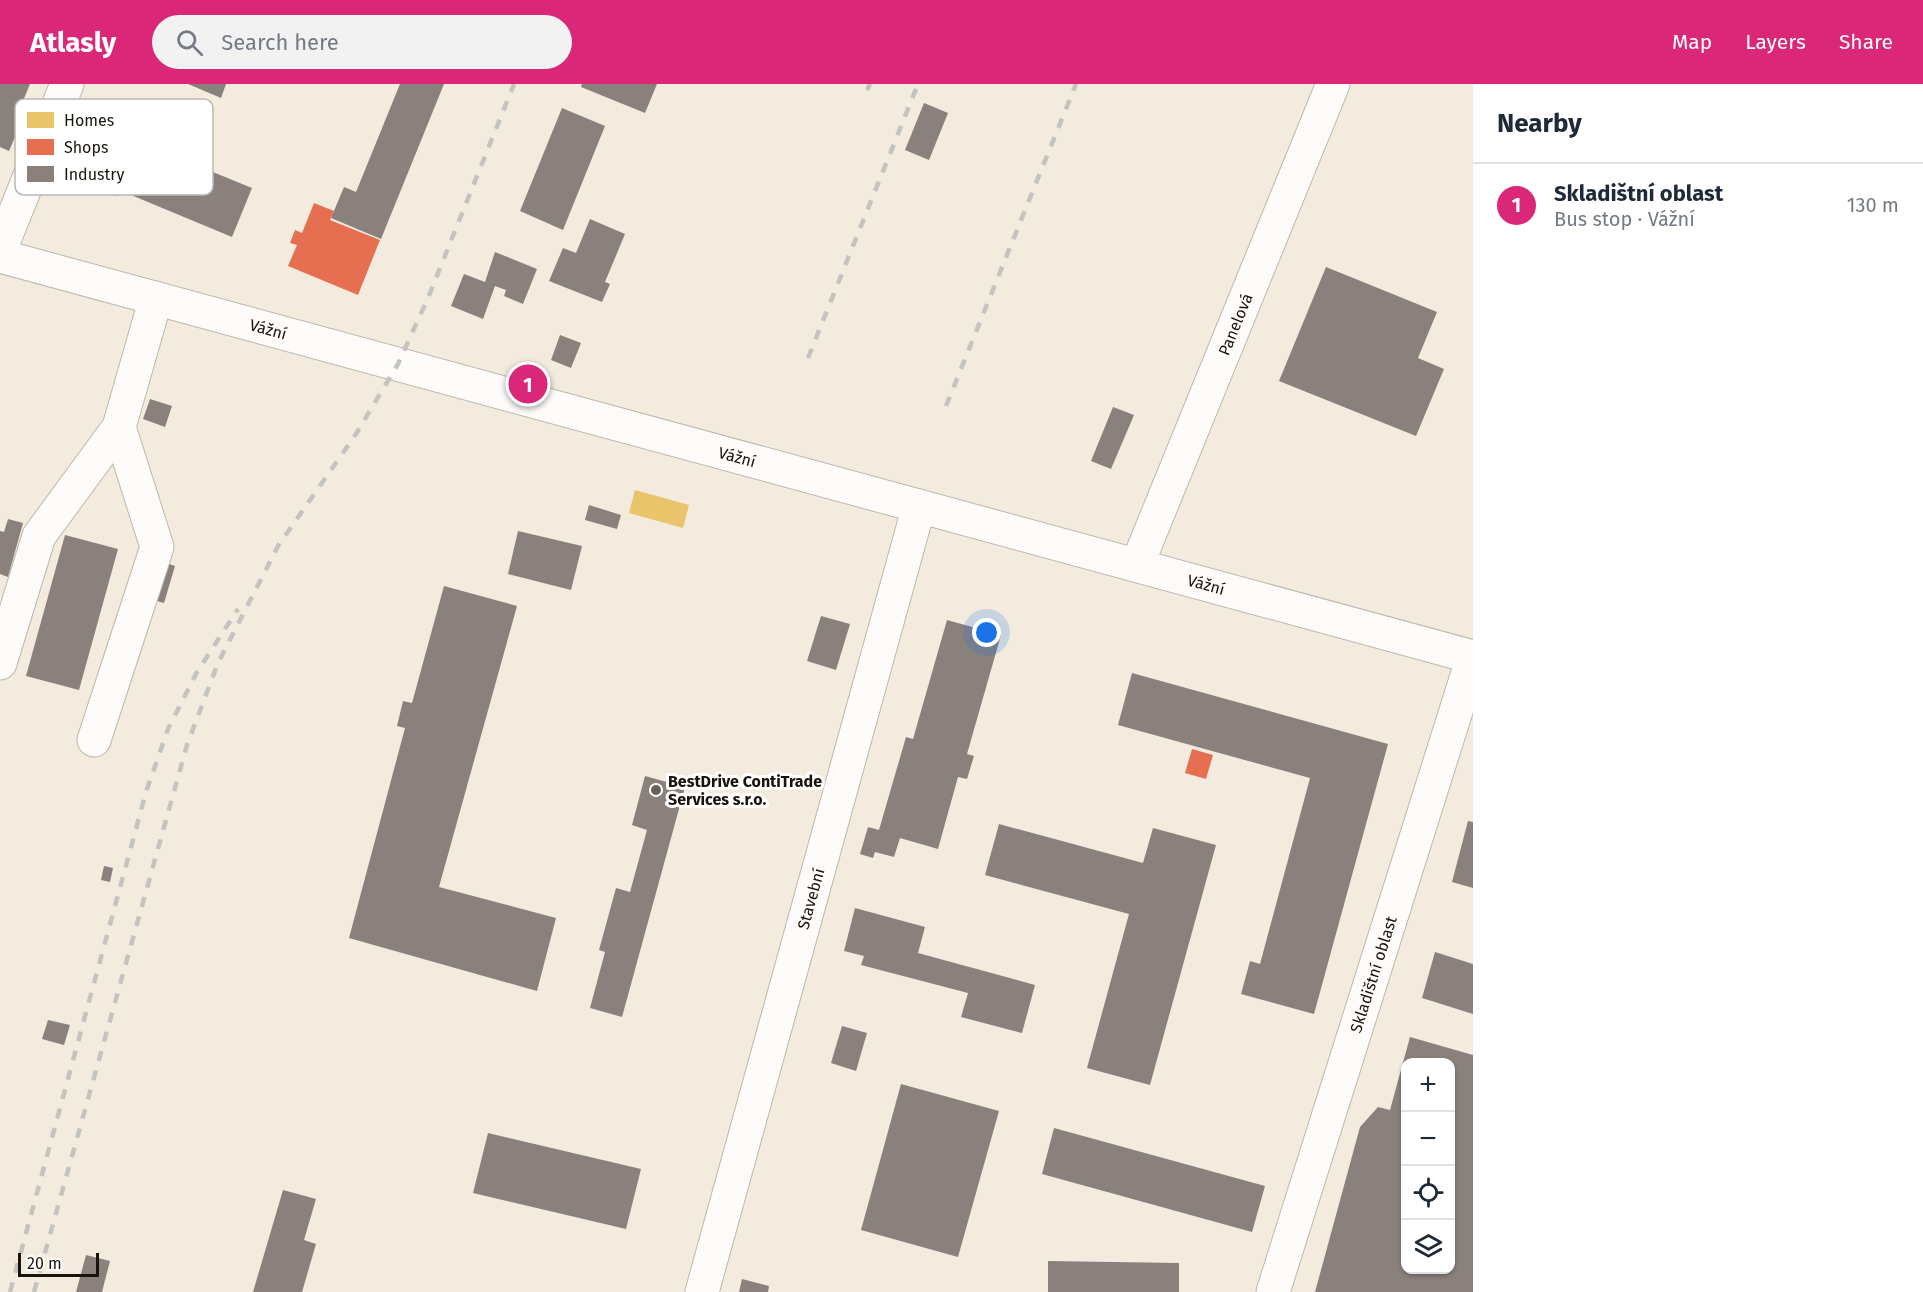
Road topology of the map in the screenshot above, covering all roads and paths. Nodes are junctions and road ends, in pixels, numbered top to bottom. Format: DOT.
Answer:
graph roads {
  1 [pos="67,84"];
  2 [pos="1333,84"];
  3 [pos="61,99"];
  4 [pos="22,195"];
  5 [pos="0,250"];
  6 [pos="0,256"];
  7 [pos="156,298"];
  8 [pos="119,427"];
  9 [pos="919,506"];
  10 [pos="1137,565"];
  11 [pos="1473,657"];
  12 [pos="0,663"];
  13 [pos="94,740"];
  14 [pos="702,1292"];
  15 [pos="1273,1292"];
  1 -- 3 [label="street"];
  2 -- 10 [label="street, Panelová"];
  4 -- 5 [label="street"];
  6 -- 7 [label="street, Vážní"];
  7 -- 8 [label="street"];
  7 -- 9 [label="street, Vážní"];
  8 -- 12 [label="street"];
  8 -- 13 [label="street"];
  9 -- 10 [label="street, Vážní"];
  9 -- 14 [label="street, Stavební"];
  10 -- 11 [label="street, Vážní"];
  11 -- 15 [label="street, Skladištní oblast"];
}
